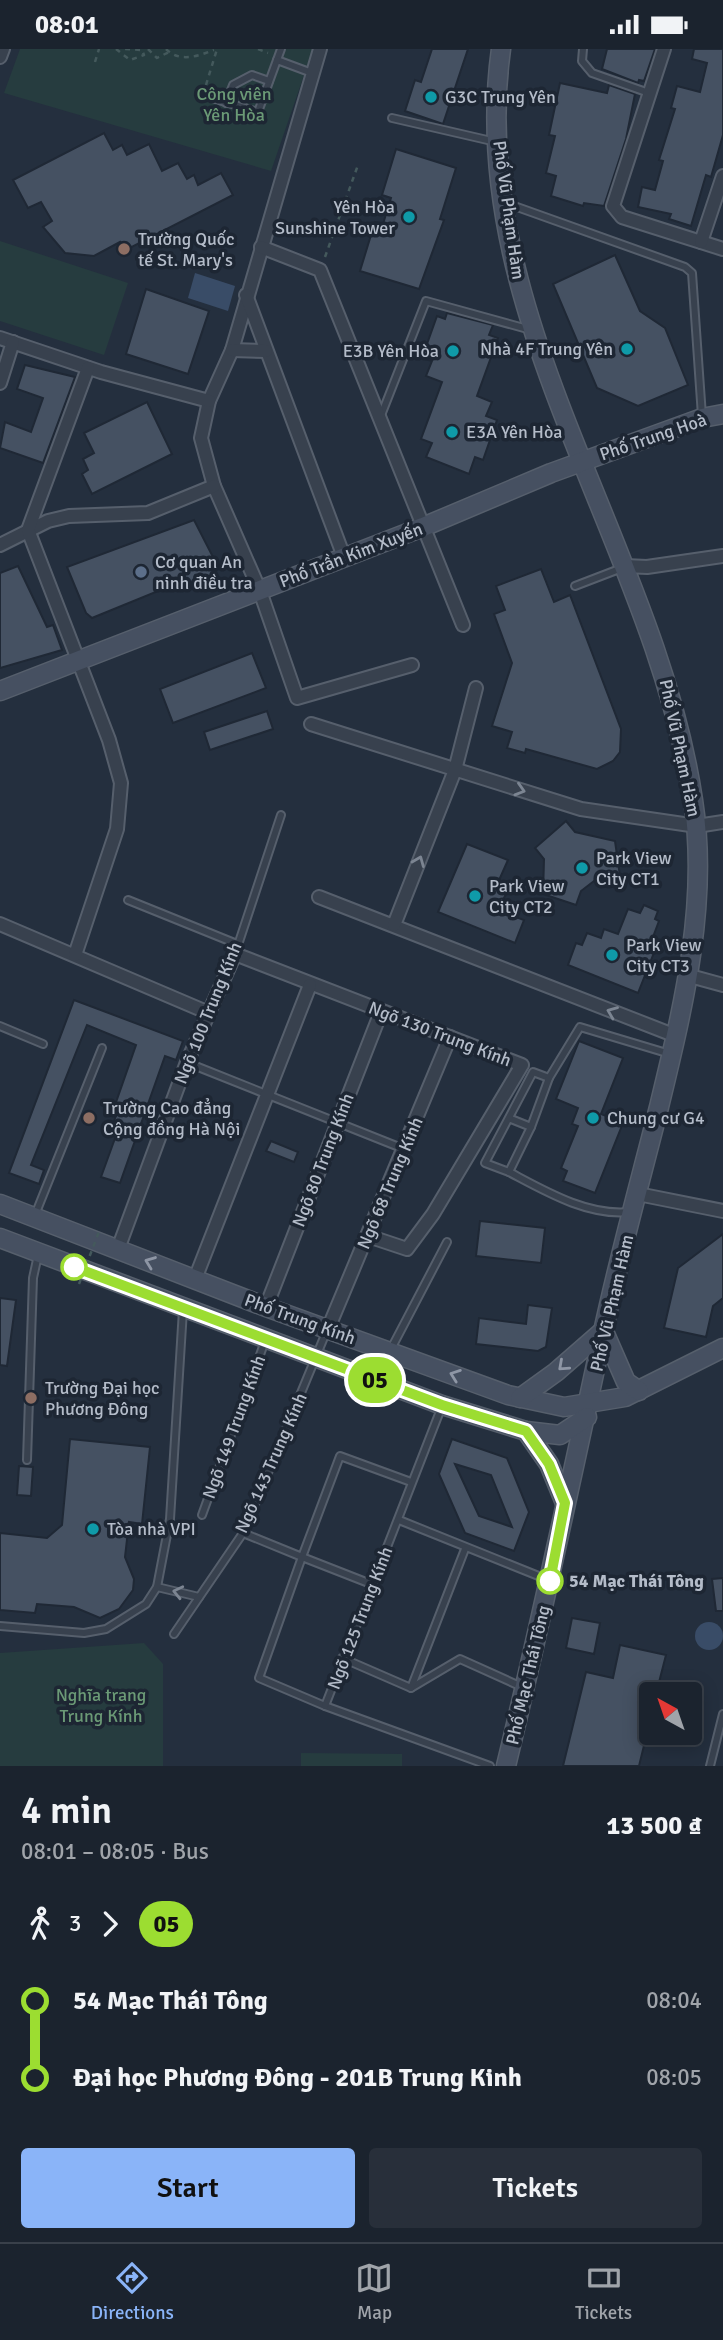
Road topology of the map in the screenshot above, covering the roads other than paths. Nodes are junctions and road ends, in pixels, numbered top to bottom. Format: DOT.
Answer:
graph roads {
  1 [pos="3,49"];
  2 [pos="281,49"];
  3 [pos="320,49"];
  4 [pos="501,49"];
  5 [pos="583,49"];
  6 [pos="664,49"];
  7 [pos="0,57"];
  8 [pos="277,60"];
  9 [pos="312,73"];
  10 [pos="270,81"];
  11 [pos="649,93"];
  12 [pos="202,95"];
  13 [pos="226,103"];
  14 [pos="392,118"];
  15 [pos="498,142"];
  16 [pos="723,176"];
  17 [pos="504,202"];
  18 [pos="701,242"];
  19 [pos="261,247"];
  20 [pos="723,249"];
  21 [pos="246,295"];
  22 [pos="532,330"];
  23 [pos="0,338"];
  24 [pos="13,342"];
  25 [pos="232,350"];
  26 [pos="266,351"];
  27 [pos="88,368"];
  28 [pos="0,383"];
  29 [pos="209,401"];
  30 [pos="723,414"];
  31 [pos="702,418"];
  32 [pos="380,420"];
  33 [pos="582,461"];
  34 [pos="214,486"];
  35 [pos="423,527"];
  36 [pos="28,530"];
  37 [pos="0,545"];
  38 [pos="723,556"];
  39 [pos="344,557"];
  40 [pos="625,566"];
  41 [pos="575,586"];
  42 [pos="260,591"];
  43 [pos="463,625"];
  44 [pos="77,663"];
  45 [pos="412,665"];
  46 [pos="476,688"];
  47 [pos="0,691"];
  48 [pos="311,724"];
  49 [pos="455,770"];
  50 [pos="281,815"];
  51 [pos="723,822"];
  52 [pos="696,826"];
  53 [pos="319,897"];
  54 [pos="128,900"];
  55 [pos="0,924"];
  56 [pos="394,925"];
  57 [pos="236,949"];
  58 [pos="75,955"];
  59 [pos="690,975"];
  60 [pos="310,985"];
  61 [pos="723,985"];
  62 [pos="381,1012"];
  63 [pos="209,1013"];
  64 [pos="0,1026"];
  65 [pos="676,1036"];
  66 [pos="450,1037"];
  67 [pos="43,1044"];
  68 [pos="102,1048"];
  69 [pos="672,1054"];
  70 [pos="187,1062"];
  71 [pos="527,1069"];
  72 [pos="549,1078"];
  73 [pos="268,1094"];
  74 [pos="511,1119"];
  75 [pos="338,1122"];
  76 [pos="531,1127"];
  77 [pos="404,1150"];
  78 [pos="509,1172"];
  79 [pos="636,1203"];
  80 [pos="0,1204"];
  81 [pos="723,1211"];
  82 [pos="34,1217"];
  83 [pos="368,1236"];
  84 [pos="0,1238"];
  85 [pos="447,1242"];
  86 [pos="118,1249"];
  87 [pos="38,1253"];
  88 [pos="195,1279"];
  89 [pos="266,1307"];
  90 [pos="183,1308"];
  91 [pos="328,1329"];
  92 [pos="603,1331"];
  93 [pos="265,1339"];
  94 [pos="723,1348"];
  95 [pos="390,1351"];
  96 [pos="317,1359"];
  97 [pos="639,1391"];
  98 [pos="520,1398"];
  99 [pos="442,1405"];
  100 [pos="585,1412"];
  101 [pos="526,1431"];
  102 [pos="27,1460"];
  103 [pos="411,1482"];
  104 [pos="565,1503"];
  105 [pos="202,1515"];
  106 [pos="399,1521"];
  107 [pos="243,1533"];
  108 [pos="465,1549"];
  109 [pos="302,1557"];
  110 [pos="550,1581"];
  111 [pos="371,1584"];
  112 [pos="157,1587"];
  113 [pos="199,1597"];
  114 [pos="0,1626"];
  115 [pos="174,1634"];
  116 [pos="342,1658"];
  117 [pos="411,1688"];
  118 [pos="525,1689"];
  119 [pos="325,1706"];
  120 [pos="723,1714"];
  121 [pos="491,1766"];
  122 [pos="506,1766"];
  123 [pos="710,1766"];
  1 -- 7 [label="street"];
  2 -- 8 [label="lane"];
  3 -- 9 [label="street"];
  4 -- 15 [label="street, Phố Vũ Phạm Hàm"];
  5 -- 11 [label="lane"];
  6 -- 11 [label="street"];
  8 -- 9 [label="lane"];
  8 -- 10 [label="lane"];
  9 -- 19 [label="street"];
  10 -- 13 [label="lane"];
  10 -- 13 [label="lane"];
  11 -- 18 [label="street"];
  12 -- 13 [label="lane"];
  14 -- 15 [label="lane"];
  15 -- 17 [label="street, Phố Vũ Phạm Hàm"];
  16 -- 18 [label="street"];
  17 -- 22 [label="street, Phố Vũ Phạm Hàm"];
  17 -- 31 [label="lane"];
  18 -- 20 [label="street"];
  19 -- 21 [label="street"];
  19 -- 32 [label="street"];
  21 -- 25 [label="street"];
  21 -- 26 [label="street"];
  22 -- 32 [label="lane"];
  22 -- 33 [label="street, Phố Vũ Phạm Hàm"];
  23 -- 24 [label="street"];
  24 -- 27 [label="street"];
  24 -- 28 [label="street"];
  25 -- 26 [label="street"];
  25 -- 29 [label="street"];
  26 -- 39 [label="street"];
  27 -- 29 [label="street"];
  27 -- 36 [label="street"];
  29 -- 34 [label="street"];
  30 -- 31 [label="street, Phố Trung Hoà"];
  31 -- 33 [label="street, Phố Trung Hoà"];
  32 -- 35 [label="street"];
  33 -- 35 [label="street, Phố Trần Kim Xuyến"];
  33 -- 40 [label="street, Phố Vũ Phạm Hàm"];
  34 -- 36 [label="street"];
  34 -- 42 [label="street"];
  35 -- 39 [label="street, Phố Trần Kim Xuyến"];
  35 -- 43 [label="street"];
  36 -- 37 [label="street"];
  36 -- 44 [label="street"];
  38 -- 40 [label="street"];
  39 -- 42 [label="street, Phố Trần Kim Xuyến"];
  40 -- 41 [label="lane"];
  40 -- 52 [label="street, Phố Vũ Phạm Hàm"];
  42 -- 44 [label="street, Phố Trần Kim Xuyến"];
  42 -- 45 [label="street"];
  44 -- 47 [label="street, Phố Trần Kim Xuyến"];
  44 -- 58 [label="street"];
  46 -- 49 [label="street"];
  48 -- 49 [label="street"];
  49 -- 52 [label="street, one-way"];
  56 -- 49 [label="street, one-way"];
  50 -- 57 [label="lane, Ngõ 100 Trung Kính"];
  51 -- 52 [label="street"];
  52 -- 59 [label="street, Phố Vũ Phạm Hàm"];
  53 -- 56 [label="street"];
  54 -- 57 [label="lane"];
  55 -- 58 [label="street"];
  65 -- 56 [label="street, one-way"];
  57 -- 60 [label="street, Ngõ 130 Trung Kính"];
  57 -- 63 [label="street, Ngõ 100 Trung Kính"];
  58 -- 63 [label="street"];
  59 -- 61 [label="street"];
  59 -- 65 [label="street, Phố Vũ Phạm Hàm"];
  60 -- 62 [label="street, Ngõ 130 Trung Kính"];
  60 -- 73 [label="street"];
  62 -- 66 [label="street, Ngõ 130 Trung Kính"];
  62 -- 75 [label="street, Ngõ 80 Trung Kính"];
  63 -- 70 [label="street, Ngõ 100 Trung Kính"];
  64 -- 67 [label="lane"];
  65 -- 69 [label="street, Phố Vũ Phạm Hàm"];
  66 -- 71 [label="street, Ngõ 130 Trung Kính"];
  66 -- 77 [label="street, Ngõ 68 Trung Kính"];
  68 -- 82 [label="lane"];
  69 -- 72 [label="lane"];
  69 -- 79 [label="street, Phố Vũ Phạm Hàm"];
  70 -- 73 [label="lane"];
  70 -- 86 [label="street, Ngõ 100 Trung Kính"];
  71 -- 72 [label="lane"];
  71 -- 74 [label="lane"];
  71 -- 83 [label="street, Ngõ 130 Trung Kính"];
  72 -- 76 [label="lane"];
  73 -- 75 [label="lane"];
  73 -- 88 [label="street"];
  74 -- 76 [label="lane"];
  74 -- 78 [label="lane"];
  75 -- 77 [label="lane"];
  75 -- 89 [label="street, Ngõ 80 Trung Kính"];
  76 -- 78 [label="lane"];
  77 -- 83 [label="street, Ngõ 68 Trung Kính"];
  78 -- 79 [label="lane"];
  79 -- 81 [label="street"];
  79 -- 92 [label="street, Phố Vũ Phạm Hàm"];
  80 -- 82 [label="street, Phố Trung Kính"];
  82 -- 86 [label="street, Phố Trung Kính"];
  83 -- 91 [label="street, Ngõ 68 Trung Kính"];
  84 -- 87 [label="street, Phố Trung Kính"];
  85 -- 95 [label="lane"];
  88 -- 86 [label="street, Phố Trung Kính, one-way"];
  87 -- 90 [label="street, Phố Trung Kính"];
  87 -- 102 [label="lane"];
  88 -- 89 [label="street, Phố Trung Kính"];
  89 -- 91 [label="street, Phố Trung Kính"];
  90 -- 93 [label="street, Phố Trung Kính"];
  90 -- 112 [label="lane"];
  91 -- 95 [label="street, Phố Trung Kính"];
  91 -- 96 [label="lane, Ngõ 143 Trung Kính"];
  92 -- 97 [label="street"];
  92 -- 98 [label="street, one-way"];
  92 -- 100 [label="street, Phố Vũ Phạm Hàm"];
  93 -- 96 [label="street, Phố Trung Kính"];
  93 -- 105 [label="lane, Ngõ 149 Trung Kính"];
  94 -- 97 [label="street, Phố Trung Kính"];
  98 -- 95 [label="street, Phố Trung Kính, one-way"];
  96 -- 99 [label="street, Phố Trung Kính"];
  96 -- 107 [label="lane, Ngõ 143 Trung Kính"];
  97 -- 100 [label="street, Phố Trung Kính"];
  98 -- 100 [label="street, Phố Trung Kính"];
  99 -- 101 [label="street, Phố Trung Kính"];
  99 -- 103 [label="lane, Ngõ 125 Trung Kính"];
  100 -- 101 [label="street, Phố Trung Kính"];
  100 -- 104 [label="street, Phố Mạc Thái Tông"];
  101 -- 104 [label="street"];
  103 -- 106 [label="lane, Ngõ 125 Trung Kính"];
  103 -- 109 [label="lane"];
  104 -- 110 [label="street, Phố Mạc Thái Tông"];
  106 -- 108 [label="lane"];
  106 -- 111 [label="lane, Ngõ 125 Trung Kính"];
  107 -- 109 [label="lane"];
  107 -- 113 [label="lane, Ngõ 143 Trung Kính"];
  108 -- 110 [label="lane"];
  108 -- 117 [label="lane"];
  109 -- 111 [label="lane"];
  109 -- 119 [label="lane"];
  110 -- 118 [label="street, Phố Mạc Thái Tông"];
  111 -- 116 [label="lane, Ngõ 125 Trung Kính"];
  113 -- 112 [label="lane, one-way"];
  112 -- 114 [label="lane"];
  113 -- 115 [label="lane, Ngõ 143 Trung Kính"];
  116 -- 117 [label="lane"];
  116 -- 119 [label="lane, Ngõ 125 Trung Kính"];
  117 -- 118 [label="lane"];
  118 -- 122 [label="street, Phố Mạc Thái Tông"];
  119 -- 121 [label="lane, Ngõ 125 Trung Kính"];
  120 -- 123 [label="lane"];
}
